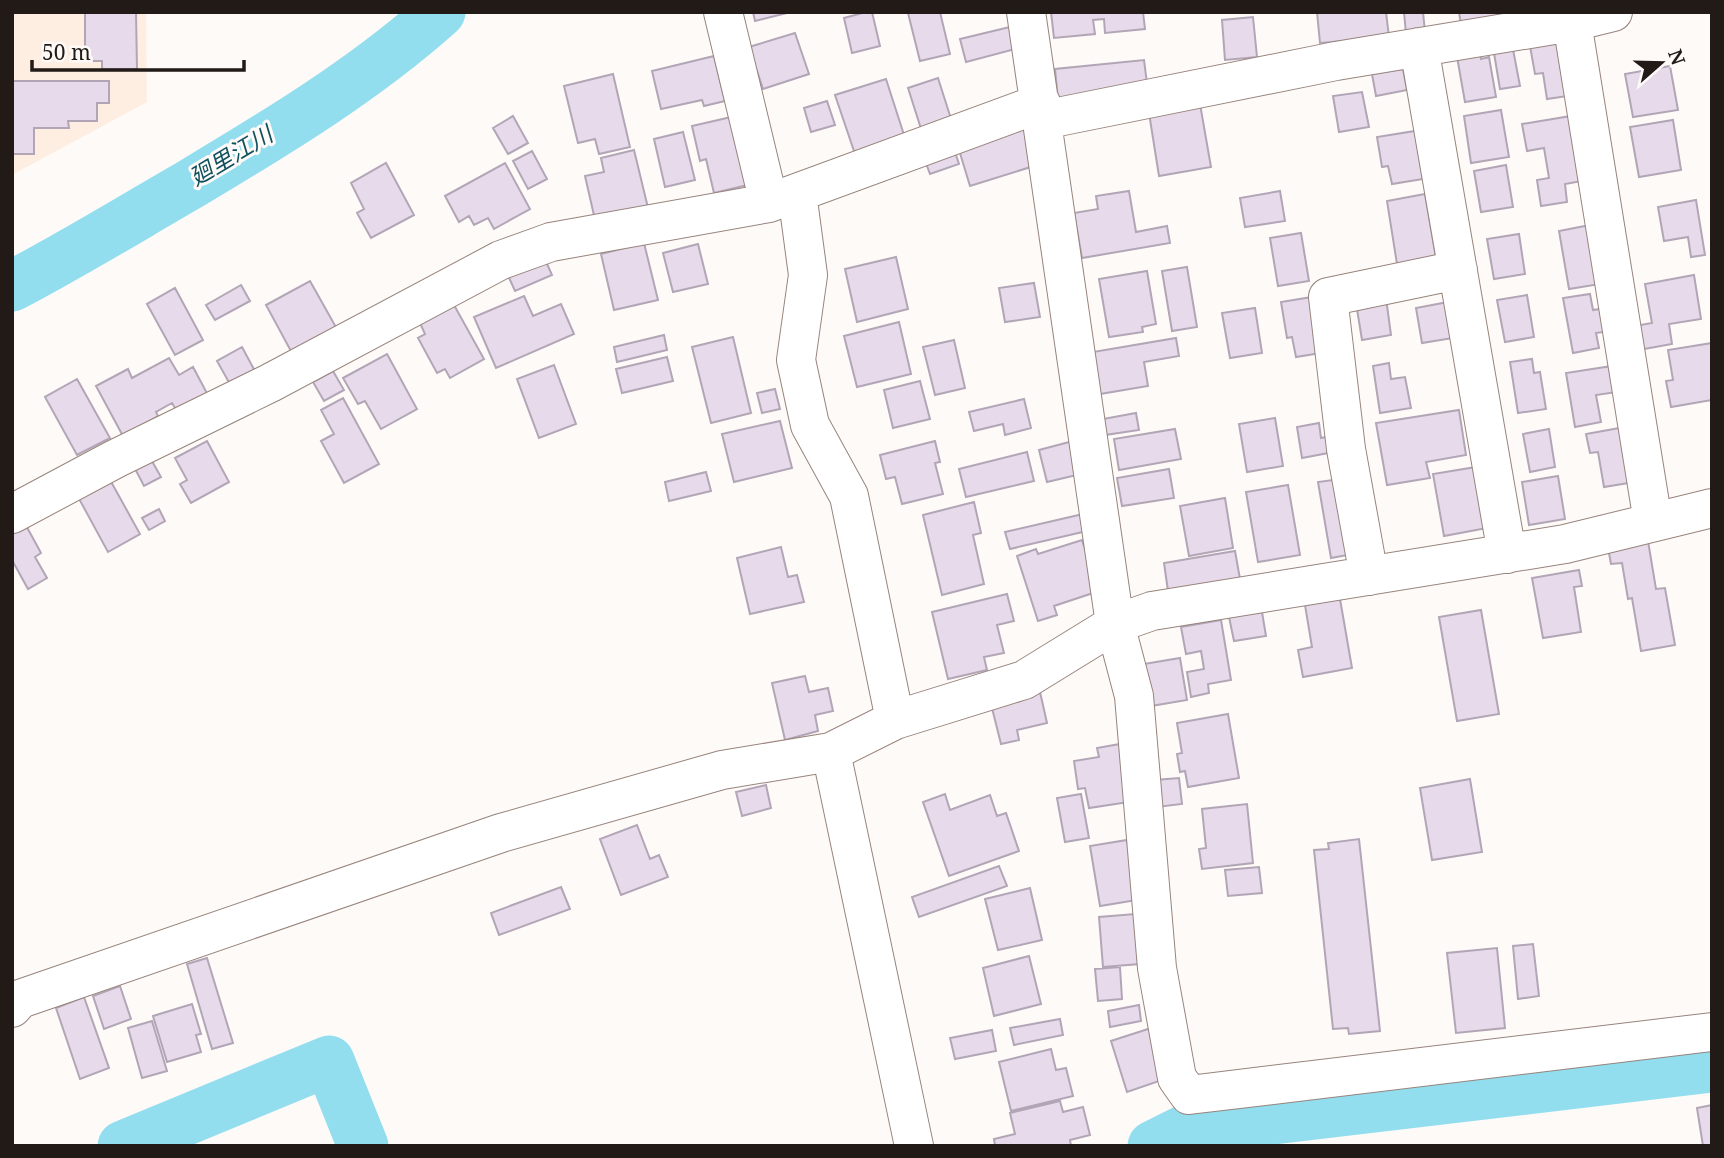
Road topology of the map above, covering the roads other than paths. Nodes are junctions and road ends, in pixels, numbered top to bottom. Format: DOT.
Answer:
graph roads {
  1 [pos="723,12"];
  2 [pos="1026,12"];
  3 [pos="1613,12"];
  4 [pos="1572,22"];
  5 [pos="1419,47"];
  6 [pos="1042,112"];
  7 [pos="783,198"];
  8 [pos="1458,271"];
  9 [pos="1712,508"];
  10 [pos="12,514"];
  11 [pos="1653,522"];
  12 [pos="1507,554"];
  13 [pos="1369,576"];
  14 [pos="1115,624"];
  15 [pos="895,720"];
  16 [pos="831,752"];
  17 [pos="12,1008"];
  18 [pos="1712,1032"];
  19 [pos="914,1146"];
  1 -- 7 [label="street"];
  2 -- 6 [label="street"];
  3 -- 4 [label="street"];
  4 -- 5 [label="street"];
  4 -- 11 [label="street"];
  5 -- 6 [label="street"];
  5 -- 8 [label="street"];
  6 -- 7 [label="street"];
  6 -- 14 [label="street"];
  7 -- 10 [label="street"];
  7 -- 15 [label="street"];
  8 -- 12 [label="street"];
  8 -- 13 [label="street"];
  9 -- 11 [label="street"];
  11 -- 12 [label="street"];
  12 -- 13 [label="street"];
  13 -- 14 [label="street"];
  14 -- 15 [label="street"];
  14 -- 18 [label="street"];
  15 -- 16 [label="street"];
  16 -- 17 [label="street"];
  16 -- 19 [label="street"];
}
